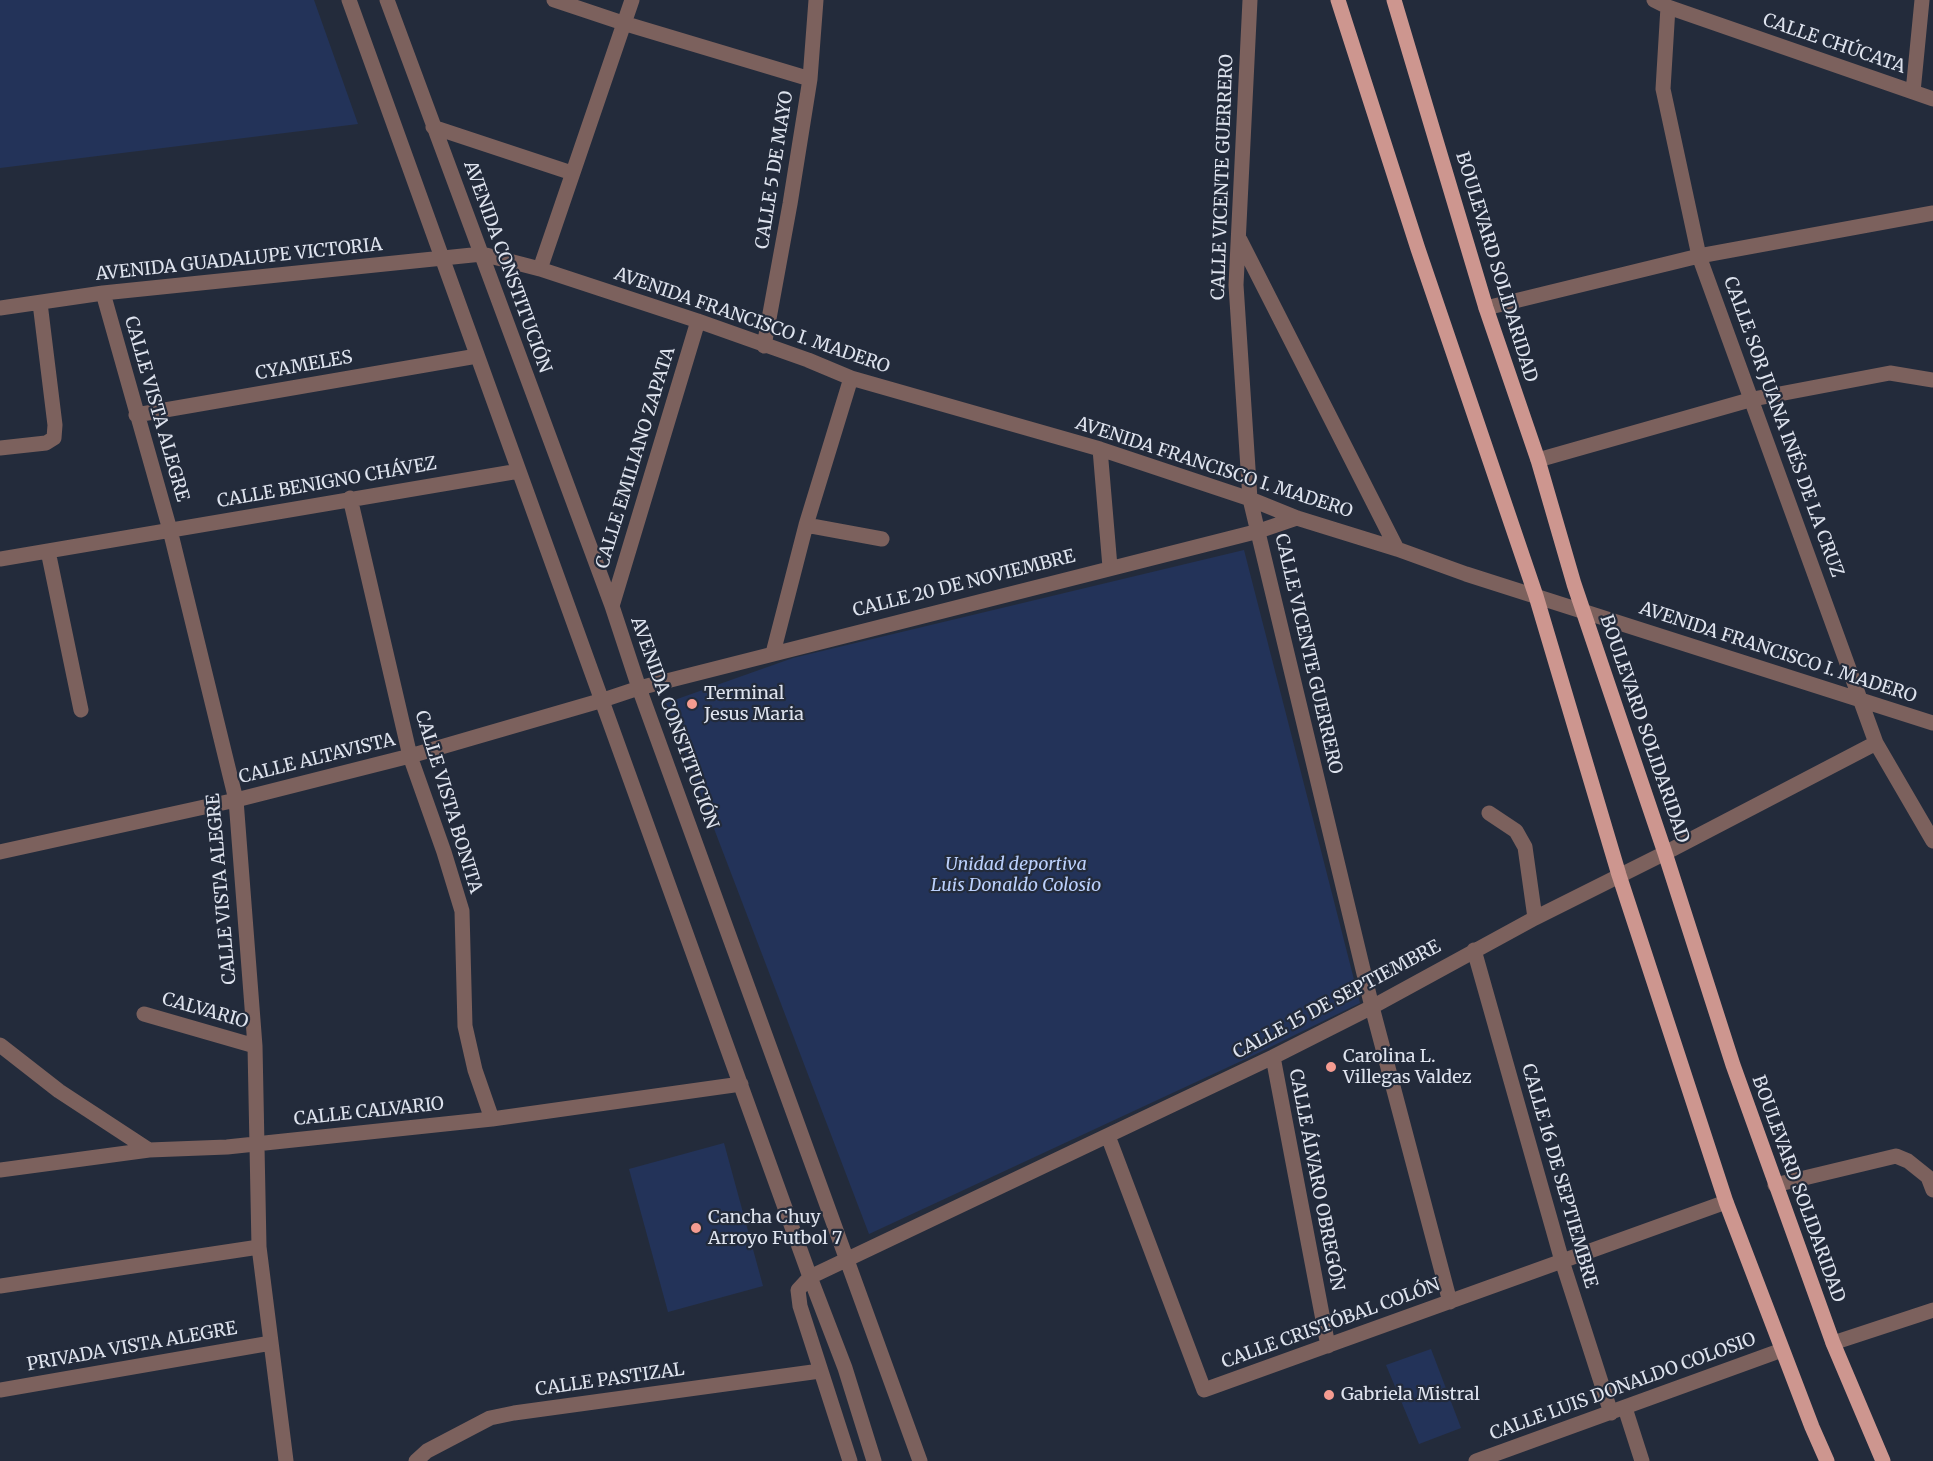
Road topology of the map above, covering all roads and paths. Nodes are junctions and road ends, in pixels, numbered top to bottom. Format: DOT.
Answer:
graph roads {
  1 [pos="349,0"];
  2 [pos="387,0"];
  3 [pos="554,0"];
  4 [pos="632,0"];
  5 [pos="816,0"];
  6 [pos="1250,0"];
  7 [pos="1338,0"];
  8 [pos="1394,0"];
  9 [pos="1922,0"];
  10 [pos="1661,3"];
  11 [pos="623,23"];
  12 [pos="810,79"];
  13 [pos="1913,92"];
  14 [pos="1933,99"];
  15 [pos="433,127"];
  16 [pos="572,173"];
  17 [pos="1933,213"];
  18 [pos="1240,240"];
  19 [pos="482,254"];
  20 [pos="1700,256"];
  21 [pos="441,258"];
  22 [pos="540,269"];
  23 [pos="103,293"];
  24 [pos="40,303"];
  25 [pos="0,308"];
  26 [pos="1486,308"];
  27 [pos="698,321"];
  28 [pos="764,345"];
  29 [pos="477,356"];
  30 [pos="851,378"];
  31 [pos="1933,380"];
  32 [pos="1753,399"];
  33 [pos="136,415"];
  34 [pos="0,448"];
  35 [pos="1101,449"];
  36 [pos="1538,460"];
  37 [pos="519,471"];
  38 [pos="350,498"];
  39 [pos="1250,499"];
  40 [pos="1297,518"];
  41 [pos="806,525"];
  42 [pos="170,530"];
  43 [pos="1259,531"];
  44 [pos="882,539"];
  45 [pos="1397,549"];
  46 [pos="48,551"];
  47 [pos="0,559"];
  48 [pos="1110,567"];
  49 [pos="1536,596"];
  50 [pos="612,606"];
  51 [pos="1584,612"];
  52 [pos="773,653"];
  53 [pos="639,687"];
  54 [pos="1860,698"];
  55 [pos="603,700"];
  56 [pos="81,710"];
  57 [pos="1933,723"];
  58 [pos="1876,743"];
  59 [pos="410,756"];
  60 [pos="236,800"];
  61 [pos="1489,813"];
  62 [pos="1933,841"];
  63 [pos="0,852"];
  64 [pos="1665,854"];
  65 [pos="1619,875"];
  66 [pos="1535,918"];
  67 [pos="1474,950"];
  68 [pos="1372,1006"];
  69 [pos="144,1014"];
  70 [pos="0,1045"];
  71 [pos="255,1046"];
  72 [pos="1273,1057"];
  73 [pos="741,1084"];
  74 [pos="492,1119"];
  75 [pos="1108,1136"];
  76 [pos="255,1144"];
  77 [pos="149,1150"];
  78 [pos="0,1170"];
  79 [pos="1775,1185"];
  80 [pos="1933,1190"];
  81 [pos="1726,1202"];
  82 [pos="259,1247"];
  83 [pos="848,1260"];
  84 [pos="1562,1261"];
  85 [pos="810,1277"];
  86 [pos="0,1286"];
  87 [pos="1450,1302"];
  88 [pos="1933,1310"];
  89 [pos="271,1343"];
  90 [pos="1833,1343"];
  91 [pos="1328,1346"];
  92 [pos="1782,1350"];
  93 [pos="820,1371"];
  94 [pos="0,1390"];
  95 [pos="1618,1410"];
  96 [pos="1513,1455"];
  97 [pos="286,1461"];
  98 [pos="416,1461"];
  99 [pos="850,1461"];
  100 [pos="874,1461"];
  101 [pos="920,1461"];
  102 [pos="1476,1461"];
  103 [pos="1642,1461"];
  104 [pos="1827,1461"];
  105 [pos="1883,1461"];
  1 -- 21 [label="street"];
  2 -- 15 [label="street, AVENIDA CONSTITUCIÓN"];
  3 -- 11 [label="street"];
  4 -- 11 [label="street"];
  5 -- 12 [label="street, CALLE 5 DE MAYO"];
  6 -- 18 [label="street, CALLE VICENTE GUERRERO"];
  7 -- 49 [label="main road"];
  8 -- 26 [label="main road, BOULEVARD SOLIDARIDAD"];
  9 -- 13 [label="street"];
  10 -- 13 [label="street, CALLE CHÚCATA"];
  10 -- 20 [label="street, CALLE SOR JUANA INÉS DE LA CRUZ"];
  11 -- 12 [label="street"];
  11 -- 16 [label="street"];
  12 -- 28 [label="street, CALLE 5 DE MAYO"];
  13 -- 14 [label="street, CALLE CHÚCATA"];
  15 -- 16 [label="street"];
  15 -- 19 [label="street, AVENIDA CONSTITUCIÓN"];
  16 -- 22 [label="street"];
  17 -- 20 [label="street"];
  18 -- 39 [label="street, CALLE VICENTE GUERRERO"];
  18 -- 45 [label="street"];
  19 -- 21 [label="street, AVENIDA GUADALUPE VICTORIA"];
  19 -- 22 [label="street, AVENIDA FRANCISCO I. MADERO"];
  19 -- 50 [label="street, AVENIDA CONSTITUCIÓN"];
  20 -- 26 [label="street"];
  20 -- 32 [label="street, CALLE SOR JUANA INÉS DE LA CRUZ"];
  21 -- 23 [label="street, AVENIDA GUADALUPE VICTORIA"];
  21 -- 29 [label="street"];
  22 -- 27 [label="street, AVENIDA FRANCISCO I. MADERO"];
  23 -- 24 [label="street, AVENIDA GUADALUPE VICTORIA"];
  23 -- 33 [label="street, CALLE VISTA ALEGRE"];
  24 -- 25 [label="street, AVENIDA GUADALUPE VICTORIA"];
  24 -- 34 [label="street"];
  26 -- 36 [label="main road, BOULEVARD SOLIDARIDAD"];
  27 -- 28 [label="street, AVENIDA FRANCISCO I. MADERO"];
  27 -- 50 [label="street, CALLE EMILIANO ZAPATA"];
  28 -- 30 [label="street, AVENIDA FRANCISCO I. MADERO"];
  29 -- 33 [label="street, CYAMELES"];
  29 -- 37 [label="street"];
  30 -- 35 [label="street, AVENIDA FRANCISCO I. MADERO"];
  30 -- 41 [label="street"];
  31 -- 32 [label="street"];
  32 -- 36 [label="street"];
  32 -- 54 [label="street, CALLE SOR JUANA INÉS DE LA CRUZ"];
  33 -- 42 [label="street, CALLE VISTA ALEGRE"];
  35 -- 39 [label="street, AVENIDA FRANCISCO I. MADERO"];
  35 -- 48 [label="street"];
  36 -- 51 [label="main road, BOULEVARD SOLIDARIDAD"];
  37 -- 38 [label="street, CALLE BENIGNO CHÁVEZ"];
  37 -- 55 [label="street"];
  38 -- 42 [label="street, CALLE BENIGNO CHÁVEZ"];
  38 -- 59 [label="street, CALLE VISTA BONITA"];
  39 -- 40 [label="street, AVENIDA FRANCISCO I. MADERO"];
  39 -- 43 [label="street, CALLE VICENTE GUERRERO"];
  40 -- 43 [label="street, CALLE 20 DE NOVIEMBRE"];
  40 -- 45 [label="street, AVENIDA FRANCISCO I. MADERO"];
  41 -- 44 [label="street"];
  41 -- 52 [label="street"];
  42 -- 46 [label="street, CALLE BENIGNO CHÁVEZ"];
  42 -- 60 [label="street, CALLE VISTA ALEGRE"];
  43 -- 48 [label="street, CALLE 20 DE NOVIEMBRE"];
  43 -- 68 [label="street, CALLE VICENTE GUERRERO"];
  45 -- 49 [label="street, AVENIDA FRANCISCO I. MADERO"];
  46 -- 47 [label="street, CALLE BENIGNO CHÁVEZ"];
  46 -- 56 [label="street"];
  48 -- 52 [label="street, CALLE 20 DE NOVIEMBRE"];
  49 -- 51 [label="street, AVENIDA FRANCISCO I. MADERO"];
  49 -- 65 [label="main road"];
  50 -- 53 [label="street, AVENIDA CONSTITUCIÓN"];
  51 -- 54 [label="street, AVENIDA FRANCISCO I. MADERO"];
  51 -- 64 [label="main road, BOULEVARD SOLIDARIDAD"];
  52 -- 53 [label="street, CALLE 20 DE NOVIEMBRE"];
  53 -- 55 [label="street, CALLE ALTAVISTA"];
  53 -- 83 [label="street, AVENIDA CONSTITUCIÓN"];
  54 -- 57 [label="street, AVENIDA FRANCISCO I. MADERO"];
  54 -- 58 [label="street, CALLE SOR JUANA INÉS DE LA CRUZ"];
  55 -- 59 [label="street, CALLE ALTAVISTA"];
  55 -- 73 [label="street"];
  58 -- 62 [label="street, CALLE SOR JUANA INÉS DE LA CRUZ"];
  58 -- 64 [label="street, CALLE 15 DE SEPTIEMBRE"];
  59 -- 60 [label="street, CALLE ALTAVISTA"];
  59 -- 74 [label="street, CALLE VISTA BONITA"];
  60 -- 63 [label="street, CALLE ALTAVISTA"];
  60 -- 71 [label="street, CALLE VISTA ALEGRE"];
  61 -- 66 [label="street"];
  64 -- 65 [label="street, CALLE 15 DE SEPTIEMBRE"];
  64 -- 79 [label="main road, BOULEVARD SOLIDARIDAD"];
  65 -- 66 [label="street, CALLE 15 DE SEPTIEMBRE"];
  65 -- 81 [label="main road"];
  66 -- 67 [label="street, CALLE 15 DE SEPTIEMBRE"];
  67 -- 68 [label="street, CALLE 15 DE SEPTIEMBRE"];
  67 -- 84 [label="street, CALLE 16 DE SEPTIEMBRE"];
  68 -- 72 [label="street, CALLE 15 DE SEPTIEMBRE"];
  68 -- 87 [label="street, CALLE VICENTE GUERRERO"];
  69 -- 71 [label="street, CALVARIO"];
  70 -- 77 [label="street"];
  71 -- 76 [label="street, CALLE VISTA ALEGRE"];
  72 -- 75 [label="street, CALLE 15 DE SEPTIEMBRE"];
  72 -- 91 [label="street, CALLE ÁLVARO OBREGÓN"];
  73 -- 74 [label="street, CALLE CALVARIO"];
  73 -- 85 [label="street"];
  74 -- 76 [label="street, CALLE CALVARIO"];
  75 -- 83 [label="street, CALLE 15 DE SEPTIEMBRE"];
  75 -- 91 [label="street, CALLE CRISTÓBAL COLÓN"];
  76 -- 77 [label="street, CALLE CALVARIO"];
  76 -- 82 [label="street, CALLE VISTA ALEGRE"];
  77 -- 78 [label="street, CALLE CALVARIO"];
  79 -- 80 [label="street"];
  79 -- 90 [label="main road, BOULEVARD SOLIDARIDAD"];
  81 -- 84 [label="street, CALLE CRISTÓBAL COLÓN"];
  81 -- 92 [label="main road"];
  82 -- 86 [label="street"];
  82 -- 89 [label="street, CALLE VISTA ALEGRE"];
  83 -- 85 [label="street, CALLE 15 DE SEPTIEMBRE"];
  83 -- 101 [label="street, AVENIDA CONSTITUCIÓN"];
  84 -- 87 [label="street, CALLE CRISTÓBAL COLÓN"];
  84 -- 95 [label="street, CALLE 16 DE SEPTIEMBRE"];
  85 -- 93 [label="street"];
  85 -- 100 [label="street"];
  87 -- 91 [label="street, CALLE CRISTÓBAL COLÓN"];
  88 -- 90 [label="street"];
  89 -- 94 [label="street, PRIVADA VISTA ALEGRE"];
  89 -- 97 [label="street, CALLE VISTA ALEGRE"];
  90 -- 105 [label="main road, BOULEVARD SOLIDARIDAD"];
  92 -- 95 [label="street, CALLE LUIS DONALDO COLOSIO"];
  92 -- 104 [label="main road"];
  93 -- 98 [label="street, CALLE PASTIZAL"];
  93 -- 99 [label="street"];
  95 -- 96 [label="street, CALLE LUIS DONALDO COLOSIO"];
  95 -- 103 [label="street, CALLE 16 DE SEPTIEMBRE"];
  96 -- 102 [label="street, CALLE LUIS DONALDO COLOSIO"];
}
